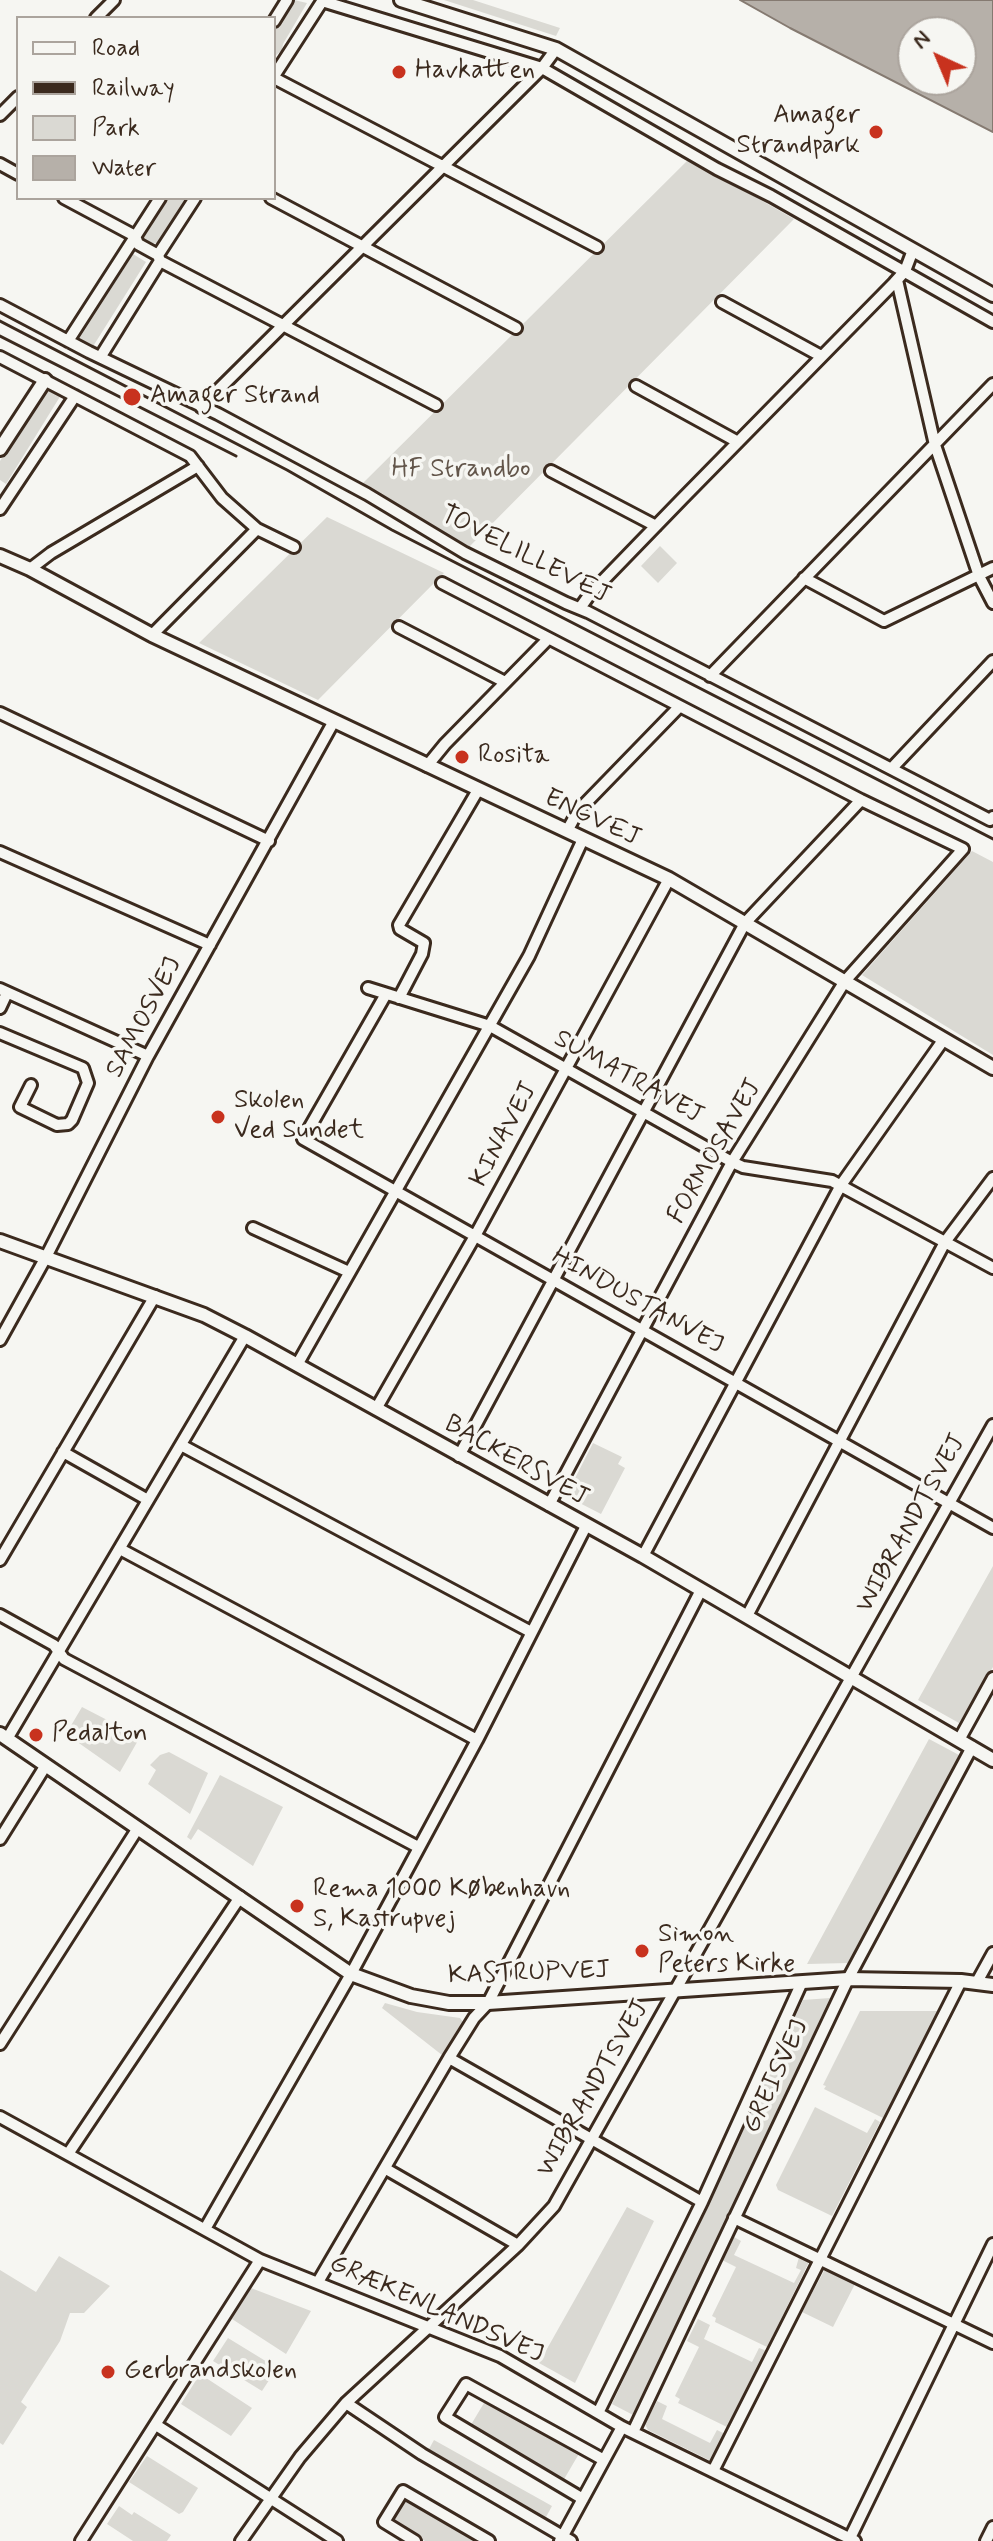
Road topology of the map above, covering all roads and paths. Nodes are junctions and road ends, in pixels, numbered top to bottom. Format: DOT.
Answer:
graph roads {
  1 [pos="114,0"];
  2 [pos="287,0"];
  3 [pos="401,0"];
  4 [pos="322,1"];
  5 [pos="98,16"];
  6 [pos="276,18"];
  7 [pos="556,49"];
  8 [pos="542,68"];
  9 [pos="276,74"];
  10 [pos="276,78"];
  11 [pos="16,99"];
  12 [pos="0,115"];
  13 [pos="444,167"];
  14 [pos="68,200"];
  15 [pos="159,200"];
  16 [pos="194,200"];
  17 [pos="275,200"];
  18 [pos="135,236"];
  19 [pos="364,246"];
  20 [pos="597,247"];
  21 [pos="913,250"];
  22 [pos="159,258"];
  23 [pos="905,271"];
  24 [pos="897,280"];
  25 [pos="993,295"];
  26 [pos="722,302"];
  27 [pos="0,305"];
  28 [pos="993,322"];
  29 [pos="284,325"];
  30 [pos="516,328"];
  31 [pos="68,341"];
  32 [pos="101,356"];
  33 [pos="821,356"];
  34 [pos="0,357"];
  35 [pos="45,380"];
  36 [pos="993,384"];
  37 [pos="636,386"];
  38 [pos="75,396"];
  39 [pos="436,405"];
  40 [pos="201,407"];
  41 [pos="738,442"];
  42 [pos="935,445"];
  43 [pos="0,449"];
  44 [pos="198,466"];
  45 [pos="551,471"];
  46 [pos="0,509"];
  47 [pos="656,526"];
  48 [pos="257,529"];
  49 [pos="0,547"];
  50 [pos="294,547"];
  51 [pos="0,556"];
  52 [pos="993,568"];
  53 [pos="30,569"];
  54 [pos="979,576"];
  55 [pos="804,578"];
  56 [pos="442,583"];
  57 [pos="993,603"];
  58 [pos="580,608"];
  59 [pos="399,627"];
  60 [pos="152,635"];
  61 [pos="548,639"];
  62 [pos="993,661"];
  63 [pos="710,676"];
  64 [pos="505,682"];
  65 [pos="679,707"];
  66 [pos="0,713"];
  67 [pos="334,721"];
  68 [pos="427,766"];
  69 [pos="892,768"];
  70 [pos="478,790"];
  71 [pos="861,800"];
  72 [pos="992,819"];
  73 [pos="567,831"];
  74 [pos="583,839"];
  75 [pos="269,841"];
  76 [pos="0,852"];
  77 [pos="669,879"];
  78 [pos="745,923"];
  79 [pos="210,945"];
  80 [pos="845,981"];
  81 [pos="368,988"];
  82 [pos="4,991"];
  83 [pos="386,994"];
  84 [pos="399,998"];
  85 [pos="0,1008"];
  86 [pos="490,1026"];
  87 [pos="0,1033"];
  88 [pos="944,1039"];
  89 [pos="148,1056"];
  90 [pos="566,1067"];
  91 [pos="993,1068"];
  92 [pos="31,1085"];
  93 [pos="644,1111"];
  94 [pos="732,1162"];
  95 [pos="993,1178"];
  96 [pos="841,1185"];
  97 [pos="395,1191"];
  98 [pos="253,1228"];
  99 [pos="475,1236"];
  100 [pos="0,1241"];
  101 [pos="945,1242"];
  102 [pos="46,1257"];
  103 [pos="993,1268"];
  104 [pos="349,1272"];
  105 [pos="553,1280"];
  106 [pos="155,1296"];
  107 [pos="643,1330"];
  108 [pos="245,1336"];
  109 [pos="0,1340"];
  110 [pos="297,1365"];
  111 [pos="735,1383"];
  112 [pos="376,1409"];
  113 [pos="993,1425"];
  114 [pos="838,1441"];
  115 [pos="181,1445"];
  116 [pos="63,1452"];
  117 [pos="459,1456"];
  118 [pos="148,1500"];
  119 [pos="950,1504"];
  120 [pos="549,1505"];
  121 [pos="586,1526"];
  122 [pos="993,1528"];
  123 [pos="120,1549"];
  124 [pos="643,1556"];
  125 [pos="0,1560"];
  126 [pos="701,1590"];
  127 [pos="0,1615"];
  128 [pos="747,1616"];
  129 [pos="531,1632"];
  130 [pos="59,1652"];
  131 [pos="851,1678"];
  132 [pos="993,1678"];
  133 [pos="4,1736"];
  134 [pos="477,1740"];
  135 [pos="959,1740"];
  136 [pos="972,1747"];
  137 [pos="993,1760"];
  138 [pos="46,1765"];
  139 [pos="138,1828"];
  140 [pos="0,1839"];
  141 [pos="418,1847"];
  142 [pos="240,1897"];
  143 [pos="993,1953"];
  144 [pos="351,1974"];
  145 [pos="848,1979"];
  146 [pos="961,1981"];
  147 [pos="802,1982"];
  148 [pos="977,1982"];
  149 [pos="993,1985"];
  150 [pos="676,1990"];
  151 [pos="488,2003"];
  152 [pos="0,2044"];
  153 [pos="449,2058"];
  154 [pos="0,2117"];
  155 [pos="14,2125"];
  156 [pos="0,2130"];
  157 [pos="591,2139"];
  158 [pos="68,2154"];
  159 [pos="386,2169"];
  160 [pos="702,2202"];
  161 [pos="734,2218"];
  162 [pos="205,2229"];
  163 [pos="993,2244"];
  164 [pos="518,2245"];
  165 [pos="260,2260"];
  166 [pos="821,2261"];
  167 [pos="318,2282"];
  168 [pos="955,2324"];
  169 [pos="429,2325"];
  170 [pos="993,2343"];
  171 [pos="346,2403"];
  172 [pos="598,2413"];
  173 [pos="156,2425"];
  174 [pos="622,2427"];
  175 [pos="633,2432"];
  176 [pos="604,2460"];
  177 [pos="713,2471"];
  178 [pos="271,2499"];
  179 [pos="583,2499"];
  180 [pos="993,2527"];
  181 [pos="846,2539"];
  182 [pos="565,2540"];
  183 [pos="81,2541"];
  184 [pos="241,2541"];
  185 [pos="337,2541"];
  186 [pos="415,2541"];
  187 [pos="489,2541"];
  188 [pos="986,2541"];
  1 -- 5 [label="street"];
  2 -- 6 [label="street"];
  3 -- 7 [label="street"];
  4 -- 8 [label="street"];
  4 -- 9 [label="street"];
  7 -- 8 [label="street"];
  7 -- 21 [label="street"];
  8 -- 13 [label="street"];
  8 -- 23 [label="street"];
  10 -- 13 [label="street"];
  11 -- 12 [label="street"];
  13 -- 19 [label="street"];
  13 -- 20 [label="street"];
  14 -- 18 [label="street"];
  15 -- 18 [label="street"];
  16 -- 22 [label="street"];
  17 -- 19 [label="street"];
  18 -- 22 [label="street"];
  18 -- 31 [label="street"];
  19 -- 29 [label="street"];
  19 -- 30 [label="street"];
  21 -- 23 [label="street"];
  21 -- 25 [label="street"];
  22 -- 29 [label="street"];
  22 -- 32 [label="street"];
  23 -- 24 [label="street"];
  23 -- 28 [label="street"];
  24 -- 33 [label="street"];
  24 -- 42 [label="street"];
  26 -- 33 [label="street"];
  27 -- 31 [label="street, TOVELILLEVEJ"];
  29 -- 39 [label="street"];
  29 -- 40 [label="street"];
  31 -- 32 [label="street, TOVELILLEVEJ"];
  32 -- 40 [label="street, TOVELILLEVEJ"];
  33 -- 41 [label="street"];
  34 -- 35 [label="street"];
  35 -- 38 [label="street"];
  35 -- 43 [label="street"];
  36 -- 42 [label="street"];
  37 -- 41 [label="street"];
  38 -- 44 [label="street"];
  38 -- 46 [label="street"];
  40 -- 58 [label="street, TOVELILLEVEJ"];
  41 -- 47 [label="street"];
  42 -- 54 [label="street"];
  42 -- 55 [label="street"];
  44 -- 48 [label="street"];
  44 -- 53 [label="street"];
  45 -- 47 [label="street"];
  47 -- 58 [label="street"];
  48 -- 50 [label="street"];
  48 -- 60 [label="street"];
  49 -- 53 [label="street, ENGVEJ"];
  51 -- 53 [label="street, ENGVEJ"];
  52 -- 54 [label="street"];
  53 -- 60 [label="street, ENGVEJ"];
  54 -- 55 [label="street"];
  54 -- 57 [label="street"];
  55 -- 63 [label="street"];
  56 -- 61 [label="street"];
  58 -- 63 [label="street, TOVELILLEVEJ"];
  59 -- 64 [label="street"];
  60 -- 67 [label="street, ENGVEJ"];
  61 -- 64 [label="street"];
  61 -- 65 [label="street"];
  62 -- 69 [label="street"];
  63 -- 69 [label="street, TOVELILLEVEJ"];
  64 -- 68 [label="street"];
  65 -- 71 [label="street"];
  65 -- 73 [label="street"];
  66 -- 75 [label="street"];
  67 -- 68 [label="street, ENGVEJ"];
  67 -- 75 [label="street, SAMOSVEJ"];
  68 -- 70 [label="street, ENGVEJ"];
  69 -- 72 [label="street, TOVELILLEVEJ"];
  70 -- 73 [label="street, ENGVEJ"];
  70 -- 84 [label="street"];
  71 -- 78 [label="street"];
  71 -- 80 [label="street, FORMOSAVEJ"];
  73 -- 74 [label="street, ENGVEJ"];
  74 -- 77 [label="street, ENGVEJ"];
  74 -- 86 [label="street"];
  75 -- 79 [label="street, SAMOSVEJ"];
  76 -- 79 [label="street"];
  77 -- 78 [label="street, ENGVEJ"];
  77 -- 90 [label="street, KINAVEJ"];
  78 -- 80 [label="street, ENGVEJ"];
  78 -- 93 [label="street"];
  79 -- 89 [label="street, SAMOSVEJ"];
  80 -- 88 [label="street, ENGVEJ"];
  80 -- 94 [label="street, FORMOSAVEJ"];
  81 -- 83 [label="street, SUMATRAVEJ"];
  82 -- 85 [label="street"];
  82 -- 89 [label="street"];
  83 -- 84 [label="street, SUMATRAVEJ"];
  83 -- 97 [label="street, HINDUSTANVEJ"];
  84 -- 86 [label="street, SUMATRAVEJ"];
  86 -- 90 [label="street, SUMATRAVEJ"];
  86 -- 97 [label="street"];
  87 -- 92 [label="street"];
  88 -- 91 [label="street, ENGVEJ"];
  88 -- 96 [label="street"];
  89 -- 102 [label="street, SAMOSVEJ"];
  90 -- 93 [label="street, SUMATRAVEJ"];
  90 -- 99 [label="street, KINAVEJ"];
  93 -- 94 [label="street, SUMATRAVEJ"];
  93 -- 105 [label="street"];
  94 -- 96 [label="street, SUMATRAVEJ"];
  94 -- 107 [label="street, FORMOSAVEJ"];
  95 -- 101 [label="street"];
  96 -- 101 [label="street, SUMATRAVEJ"];
  96 -- 111 [label="street"];
  97 -- 99 [label="street, HINDUSTANVEJ"];
  97 -- 104 [label="street"];
  98 -- 104 [label="street"];
  99 -- 105 [label="street, HINDUSTANVEJ"];
  99 -- 112 [label="street, KINAVEJ"];
  100 -- 102 [label="street, BACKERSVEJ"];
  101 -- 103 [label="street, SUMATRAVEJ"];
  101 -- 114 [label="street"];
  102 -- 106 [label="street, BACKERSVEJ"];
  102 -- 109 [label="street, SAMOSVEJ"];
  104 -- 110 [label="street"];
  105 -- 107 [label="street, HINDUSTANVEJ"];
  105 -- 117 [label="street"];
  106 -- 108 [label="street, BACKERSVEJ"];
  106 -- 116 [label="street"];
  107 -- 111 [label="street, HINDUSTANVEJ"];
  107 -- 120 [label="street, FORMOSAVEJ"];
  108 -- 110 [label="street, BACKERSVEJ"];
  108 -- 115 [label="street"];
  110 -- 112 [label="street, BACKERSVEJ"];
  111 -- 114 [label="street, HINDUSTANVEJ"];
  111 -- 124 [label="street"];
  112 -- 117 [label="street, BACKERSVEJ"];
  113 -- 119 [label="street, WIBRANDTSVEJ"];
  114 -- 119 [label="street, HINDUSTANVEJ"];
  114 -- 128 [label="street"];
  115 -- 118 [label="street"];
  115 -- 129 [label="street"];
  116 -- 118 [label="street"];
  116 -- 125 [label="street"];
  117 -- 120 [label="street, BACKERSVEJ"];
  118 -- 123 [label="street"];
  119 -- 122 [label="street, HINDUSTANVEJ"];
  119 -- 131 [label="street, WIBRANDTSVEJ"];
  120 -- 121 [label="street, BACKERSVEJ"];
  121 -- 124 [label="street, BACKERSVEJ"];
  121 -- 129 [label="street"];
  123 -- 130 [label="street"];
  123 -- 134 [label="street"];
  124 -- 126 [label="street, BACKERSVEJ"];
  126 -- 128 [label="street, BACKERSVEJ"];
  126 -- 151 [label="street"];
  127 -- 130 [label="street"];
  128 -- 131 [label="street, BACKERSVEJ"];
  129 -- 134 [label="street"];
  130 -- 133 [label="street"];
  130 -- 141 [label="street"];
  131 -- 135 [label="street, BACKERSVEJ"];
  131 -- 150 [label="street, WIBRANDTSVEJ"];
  132 -- 135 [label="street"];
  133 -- 138 [label="street, KASTRUPVEJ"];
  134 -- 141 [label="street"];
  135 -- 136 [label="street, BACKERSVEJ"];
  136 -- 137 [label="street, BACKERSVEJ"];
  136 -- 145 [label="street, GREISVEJ"];
  138 -- 139 [label="street, KASTRUPVEJ"];
  138 -- 140 [label="street"];
  139 -- 142 [label="street, KASTRUPVEJ"];
  139 -- 152 [label="street"];
  141 -- 144 [label="street"];
  142 -- 144 [label="street, KASTRUPVEJ"];
  142 -- 158 [label="street"];
  143 -- 148 [label="street"];
  144 -- 151 [label="street, KASTRUPVEJ"];
  144 -- 162 [label="street"];
  145 -- 146 [label="street, KASTRUPVEJ"];
  145 -- 147 [label="street, KASTRUPVEJ"];
  145 -- 161 [label="street, GREISVEJ"];
  146 -- 148 [label="street, KASTRUPVEJ"];
  146 -- 166 [label="street"];
  147 -- 150 [label="street, KASTRUPVEJ"];
  147 -- 160 [label="street, GREISVEJ"];
  148 -- 149 [label="street, KASTRUPVEJ"];
  150 -- 151 [label="street, KASTRUPVEJ"];
  150 -- 157 [label="street, WIBRANDTSVEJ"];
  151 -- 153 [label="street"];
  153 -- 157 [label="street"];
  153 -- 159 [label="street"];
  154 -- 155 [label="street, GRÆKENLANDSVEJ"];
  155 -- 156 [label="street"];
  155 -- 158 [label="street, GRÆKENLANDSVEJ"];
  157 -- 160 [label="street"];
  157 -- 164 [label="street, WIBRANDTSVEJ"];
  158 -- 162 [label="street, GRÆKENLANDSVEJ"];
  159 -- 164 [label="street"];
  159 -- 167 [label="street"];
  160 -- 172 [label="street, GREISVEJ"];
  161 -- 166 [label="street"];
  161 -- 175 [label="street, GREISVEJ"];
  162 -- 165 [label="street, GRÆKENLANDSVEJ"];
  163 -- 168 [label="street"];
  164 -- 169 [label="street, WIBRANDTSVEJ"];
  165 -- 167 [label="street, GRÆKENLANDSVEJ"];
  165 -- 173 [label="street"];
  166 -- 168 [label="street"];
  166 -- 177 [label="street"];
  167 -- 169 [label="street, GRÆKENLANDSVEJ"];
  168 -- 170 [label="street"];
  168 -- 181 [label="street"];
  169 -- 171 [label="street, WIBRANDTSVEJ"];
  169 -- 172 [label="street, GRÆKENLANDSVEJ"];
  171 -- 178 [label="street, WIBRANDTSVEJ"];
  171 -- 182 [label="street"];
  172 -- 174 [label="street, GRÆKENLANDSVEJ"];
  173 -- 178 [label="street"];
  173 -- 183 [label="street"];
  174 -- 175 [label="street, GRÆKENLANDSVEJ"];
  174 -- 176 [label="street"];
  175 -- 177 [label="street, GRÆKENLANDSVEJ"];
  176 -- 179 [label="street"];
  176 -- 179 [label="street"];
  177 -- 181 [label="street, GRÆKENLANDSVEJ"];
  178 -- 184 [label="street, WIBRANDTSVEJ"];
  178 -- 185 [label="street"];
  179 -- 182 [label="street"];
  180 -- 188 [label="street"];
  186 -- 187 [label="street"];
}
